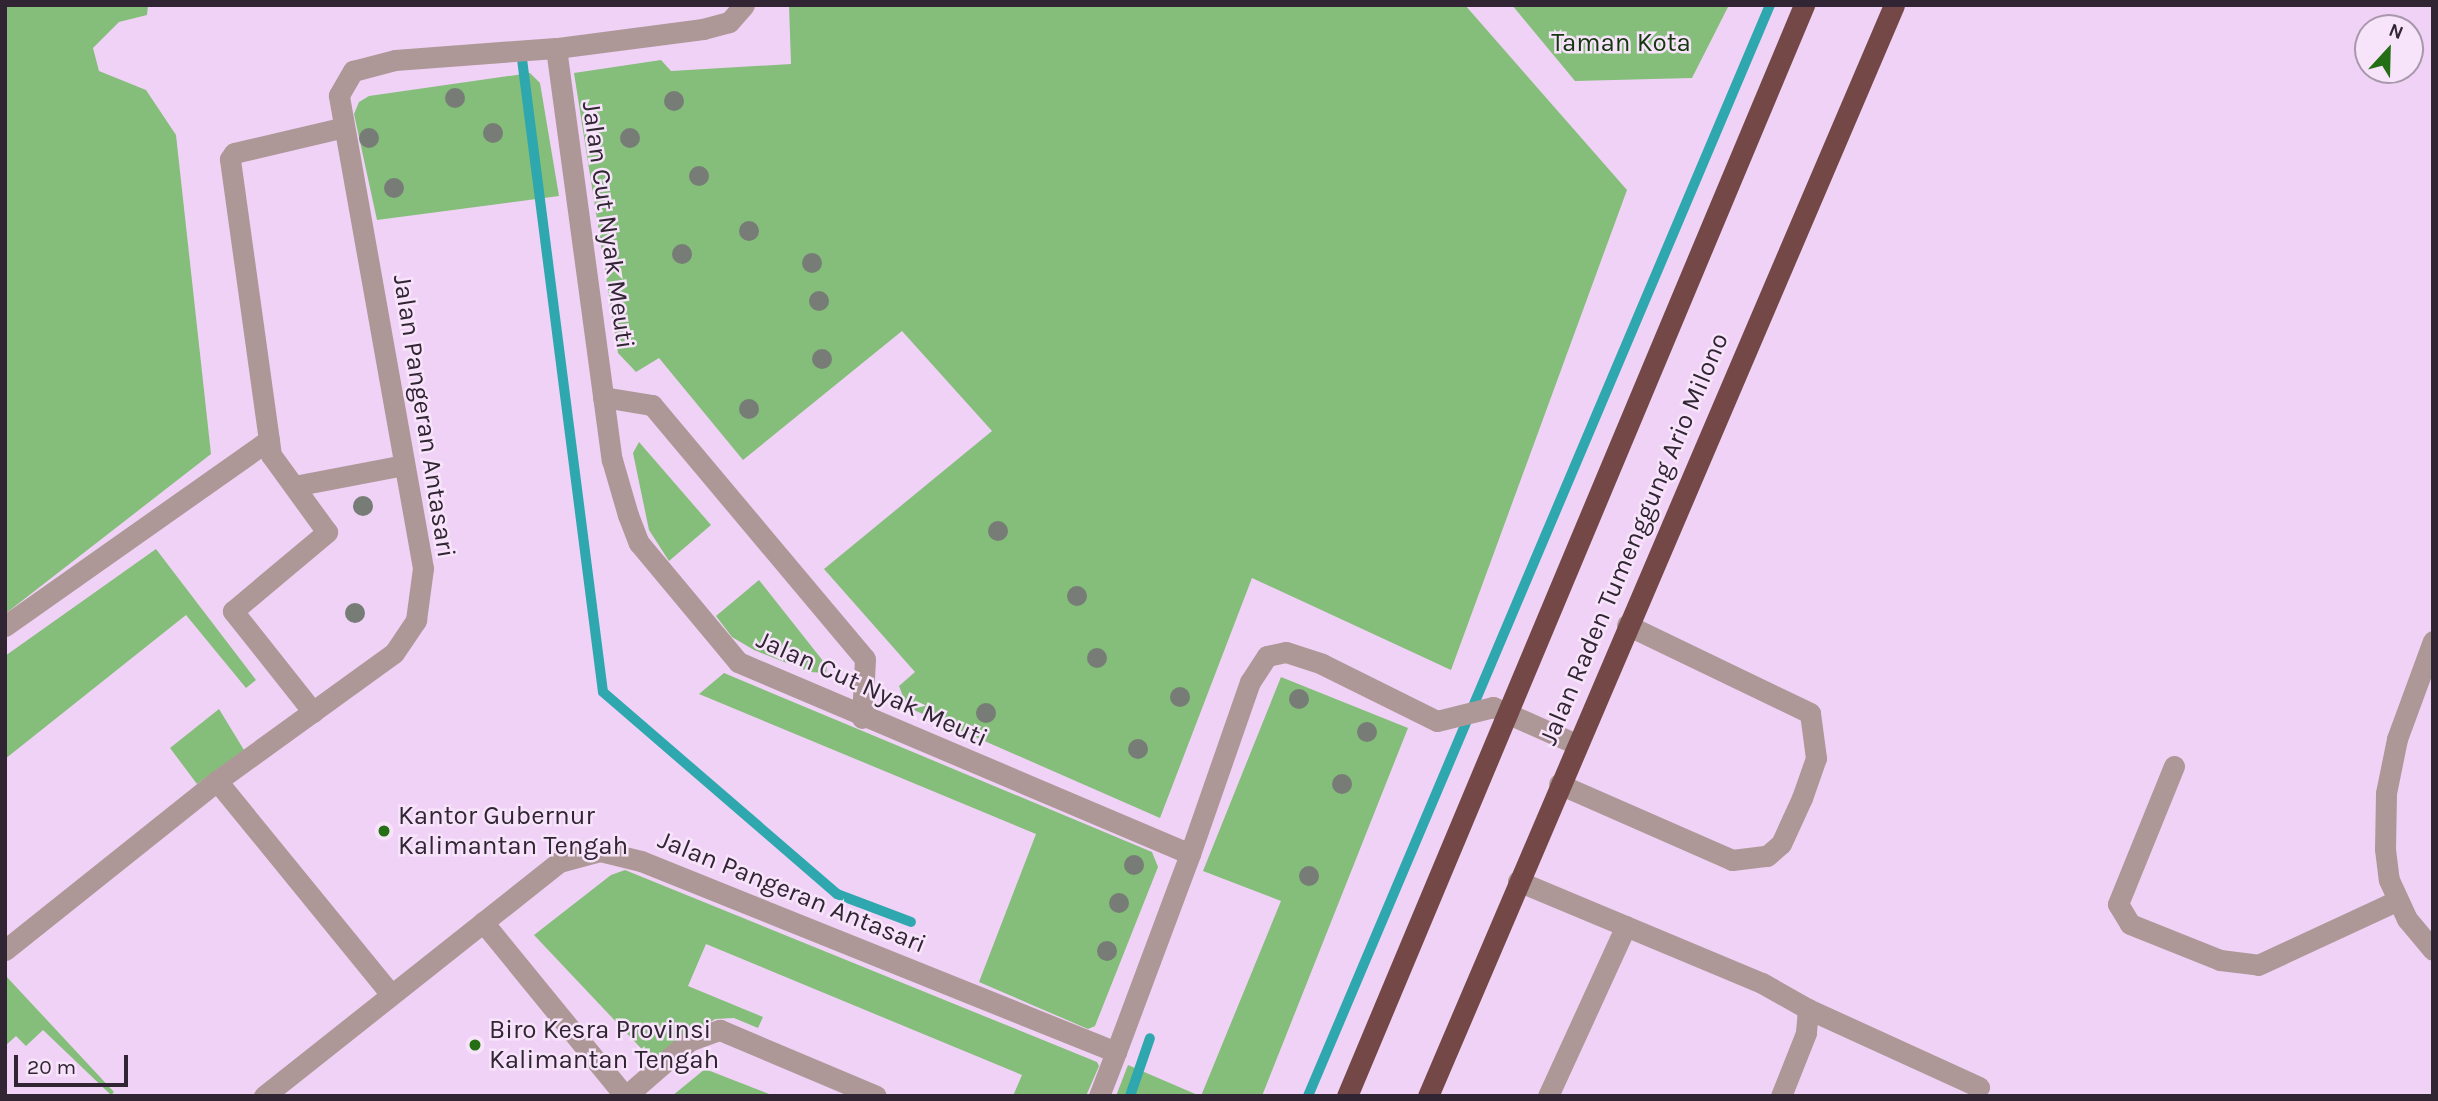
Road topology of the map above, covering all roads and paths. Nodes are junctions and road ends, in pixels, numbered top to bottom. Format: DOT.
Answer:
graph roads {
  1 [pos="744,5"];
  2 [pos="1804,5"];
  3 [pos="1894,5"];
  4 [pos="556,48"];
  5 [pos="341,128"];
  6 [pos="603,397"];
  7 [pos="269,440"];
  8 [pos="404,465"];
  9 [pos="294,486"];
  10 [pos="1627,625"];
  11 [pos="5,626"];
  12 [pos="2433,641"];
  13 [pos="1500,711"];
  14 [pos="313,712"];
  15 [pos="862,718"];
  16 [pos="1576,744"];
  17 [pos="2174,766"];
  18 [pos="217,781"];
  19 [pos="1559,785"];
  20 [pos="1190,853"];
  21 [pos="1518,881"];
  22 [pos="2398,900"];
  23 [pos="483,922"];
  24 [pos="1626,926"];
  25 [pos="5,950"];
  26 [pos="2433,950"];
  27 [pos="391,994"];
  28 [pos="1808,1009"];
  29 [pos="1116,1052"];
  30 [pos="1979,1087"];
  31 [pos="1431,1095"];
  32 [pos="264,1096"];
  33 [pos="626,1096"];
  34 [pos="876,1096"];
  35 [pos="1099,1096"];
  36 [pos="1347,1096"];
  37 [pos="1548,1096"];
  38 [pos="1781,1096"];
  1 -- 4 [label="street"];
  2 -- 13 [label="highway, Jalan Raden Tumenggung Ario Milono"];
  3 -- 10 [label="highway, Jalan Raden Tumenggung Ario Milono"];
  4 -- 5 [label="street, Jalan Pangeran Antasari"];
  4 -- 6 [label="street, Jalan Cut Nyak Meuti"];
  5 -- 7 [label="street"];
  5 -- 8 [label="street, Jalan Pangeran Antasari"];
  6 -- 15 [label="street"];
  6 -- 15 [label="street, Jalan Cut Nyak Meuti"];
  7 -- 9 [label="street"];
  7 -- 11 [label="street"];
  8 -- 9 [label="street"];
  8 -- 14 [label="street, Jalan Pangeran Antasari"];
  9 -- 14 [label="street"];
  10 -- 16 [label="highway, Jalan Raden Tumenggung Ario Milono"];
  10 -- 19 [label="street"];
  12 -- 22 [label="street"];
  13 -- 16 [label="street"];
  13 -- 20 [label="street"];
  13 -- 36 [label="highway, Jalan Raden Tumenggung Ario Milono"];
  14 -- 18 [label="street, Jalan Pangeran Antasari"];
  15 -- 20 [label="street, Jalan Cut Nyak Meuti"];
  16 -- 19 [label="highway, Jalan Raden Tumenggung Ario Milono"];
  17 -- 22 [label="street"];
  18 -- 25 [label="street, Jalan Pangeran Antasari"];
  18 -- 27 [label="street"];
  19 -- 21 [label="highway, Jalan Raden Tumenggung Ario Milono"];
  20 -- 29 [label="street"];
  21 -- 24 [label="street"];
  21 -- 31 [label="highway, Jalan Raden Tumenggung Ario Milono"];
  22 -- 26 [label="street"];
  23 -- 27 [label="street, Jalan Pangeran Antasari"];
  23 -- 29 [label="street, Jalan Pangeran Antasari"];
  23 -- 33 [label="street"];
  24 -- 28 [label="street"];
  24 -- 37 [label="street"];
  27 -- 32 [label="street, Jalan Pangeran Antasari"];
  28 -- 30 [label="street"];
  28 -- 38 [label="street"];
  29 -- 35 [label="street"];
  33 -- 34 [label="street"];
}
